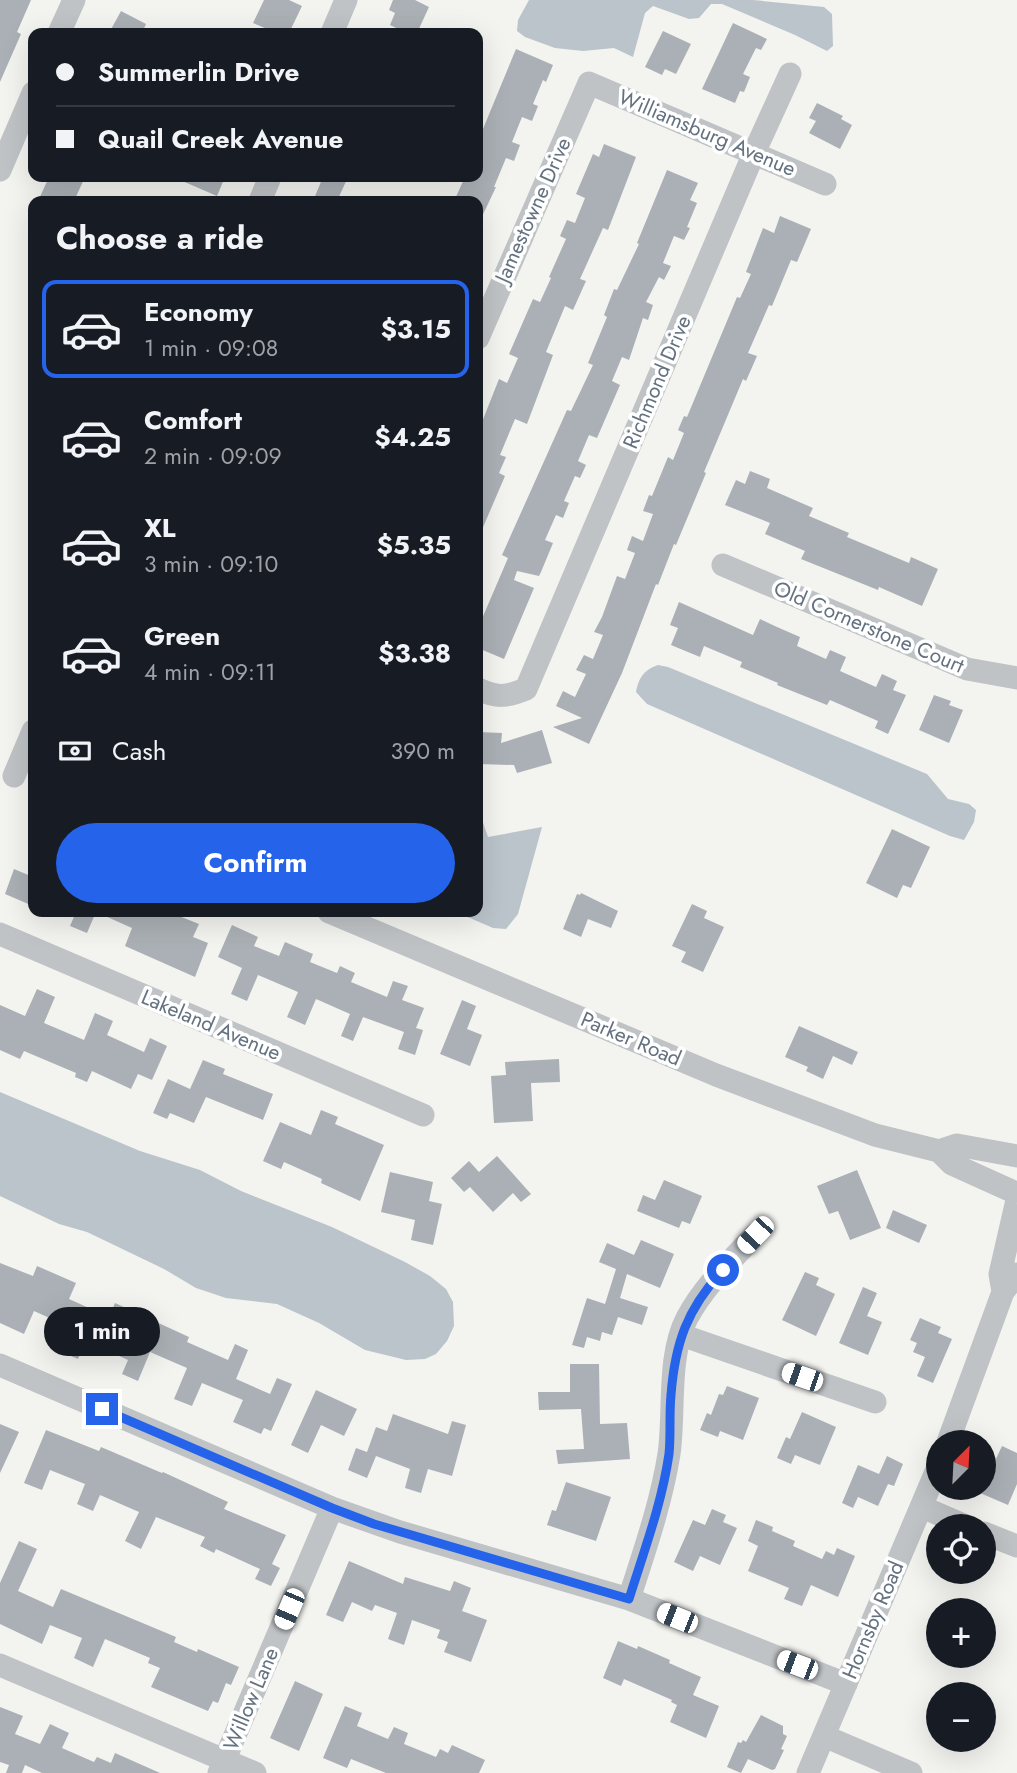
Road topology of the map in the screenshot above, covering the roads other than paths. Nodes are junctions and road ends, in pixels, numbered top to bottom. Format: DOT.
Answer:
graph roads {
  1 [pos="74,0"];
  2 [pos="346,0"];
  3 [pos="62,28"];
  4 [pos="334,28"];
  5 [pos="790,75"];
  6 [pos="589,83"];
  7 [pos="28,105"];
  8 [pos="754,153"];
  9 [pos="0,170"];
  10 [pos="825,184"];
  11 [pos="483,327"];
  12 [pos="723,565"];
  13 [pos="1017,678"];
  14 [pos="483,691"];
  15 [pos="28,744"];
  16 [pos="16,776"];
  17 [pos="341,917"];
  18 [pos="0,934"];
  19 [pos="423,1115"];
  20 [pos="939,1151"];
  21 [pos="1017,1156"];
  22 [pos="1016,1191"];
  23 [pos="755,1235"];
  24 [pos="1010,1283"];
  25 [pos="681,1335"];
  26 [pos="0,1364"];
  27 [pos="875,1402"];
  28 [pos="953,1430"];
  29 [pos="926,1497"];
  30 [pos="922,1507"];
  31 [pos="332,1508"];
  32 [pos="938,1514"];
  33 [pos="996,1538"];
  34 [pos="1017,1546"];
  35 [pos="629,1599"];
  36 [pos="0,1665"];
  37 [pos="846,1684"];
  38 [pos="824,1736"];
  39 [pos="222,1767"];
  40 [pos="254,1773"];
  41 [pos="808,1773"];
  42 [pos="911,1773"];
  1 -- 3 [label="street"];
  2 -- 4 [label="street"];
  5 -- 8 [label="street, Richmond Drive"];
  6 -- 8 [label="street, Williamsburg Avenue"];
  6 -- 11 [label="street, Jamestowne Drive"];
  7 -- 9 [label="street"];
  8 -- 10 [label="street, Williamsburg Avenue"];
  8 -- 14 [label="street, Richmond Drive"];
  12 -- 13 [label="street, Old Cornerstone Court"];
  15 -- 16 [label="street"];
  17 -- 20 [label="street, Parker Road"];
  18 -- 19 [label="street, Lakeland Avenue"];
  20 -- 21 [label="street, Parker Road"];
  20 -- 22 [label="street, Parker Road"];
  22 -- 24 [label="street"];
  23 -- 25 [label="street"];
  24 -- 28 [label="street"];
  25 -- 27 [label="street"];
  25 -- 35 [label="street"];
  26 -- 31 [label="street"];
  29 -- 30 [label="street, Hornsby Road"];
  30 -- 32 [label="street"];
  30 -- 37 [label="street, Hornsby Road"];
  31 -- 35 [label="street"];
  31 -- 39 [label="street, Willow Lane"];
  33 -- 34 [label="street"];
  35 -- 37 [label="street"];
  36 -- 39 [label="street"];
  37 -- 38 [label="street, Hornsby Road"];
  38 -- 41 [label="street, Hornsby Road"];
  38 -- 42 [label="street"];
  39 -- 40 [label="street"];
}
